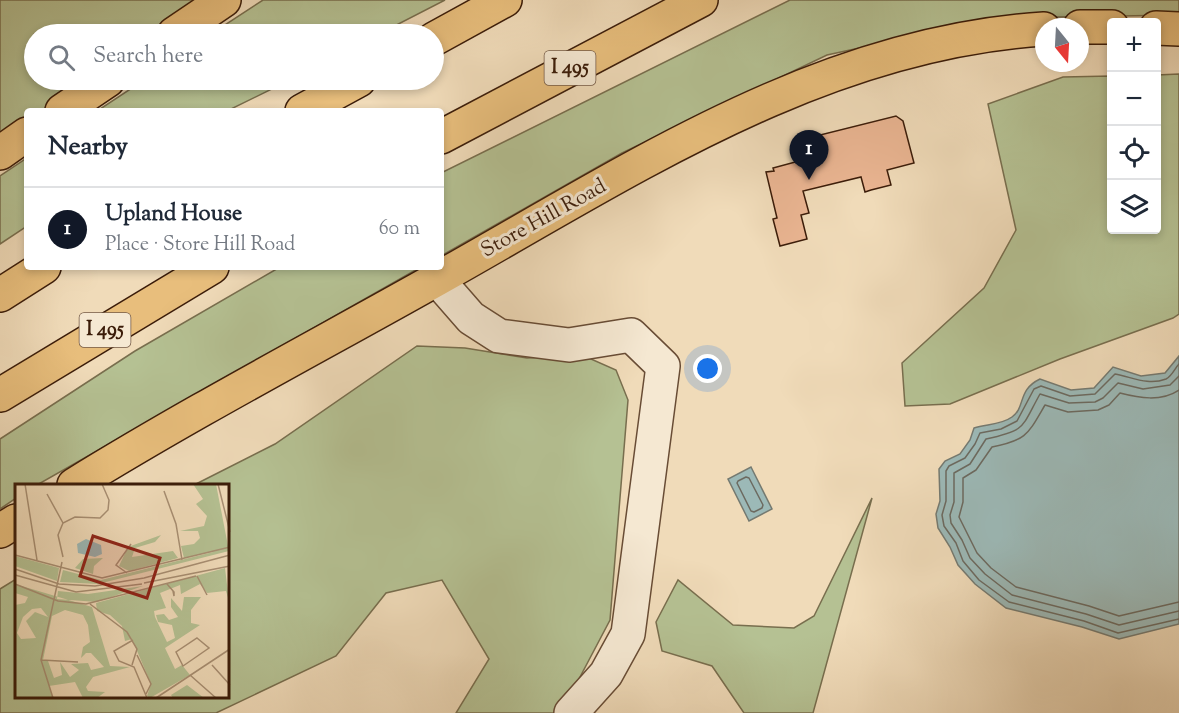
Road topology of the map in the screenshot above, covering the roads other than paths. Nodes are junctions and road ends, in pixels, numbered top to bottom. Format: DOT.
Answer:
graph roads {
  1 [pos="225,0"];
  2 [pos="505,0"];
  3 [pos="701,0"];
  4 [pos="189,24"];
  5 [pos="1089,27"];
  6 [pos="1107,27"];
  7 [pos="1161,28"];
  8 [pos="1179,28"];
  9 [pos="1035,30"];
  10 [pos="444,34"];
  11 [pos="93,90"];
  12 [pos="341,90"];
  13 [pos="66,108"];
  14 [pos="308,108"];
  15 [pos="444,135"];
  16 [pos="24,136"];
  17 [pos="0,153"];
  18 [pos="29,270"];
  19 [pos="39,270"];
  20 [pos="207,270"];
  21 [pos="437,279"];
  22 [pos="0,286"];
  23 [pos="0,295"];
  24 [pos="0,395"];
  25 [pos="76,484"];
  26 [pos="15,522"];
  27 [pos="0,531"];
  28 [pos="571,713"];
  1 -- 4 [label="main road"];
  2 -- 10 [label="main road"];
  3 -- 15 [label="main road, I 495"];
  5 -- 6 [label="main road"];
  7 -- 8 [label="main road"];
  9 -- 21 [label="main road, Store Hill Road"];
  11 -- 13 [label="main road"];
  12 -- 14 [label="main road"];
  16 -- 17 [label="main road"];
  18 -- 22 [label="main road"];
  19 -- 23 [label="main road"];
  20 -- 24 [label="main road, I 495"];
  21 -- 25 [label="main road, Store Hill Road"];
  21 -- 28 [label="lane"];
  26 -- 27 [label="main road"];
}
